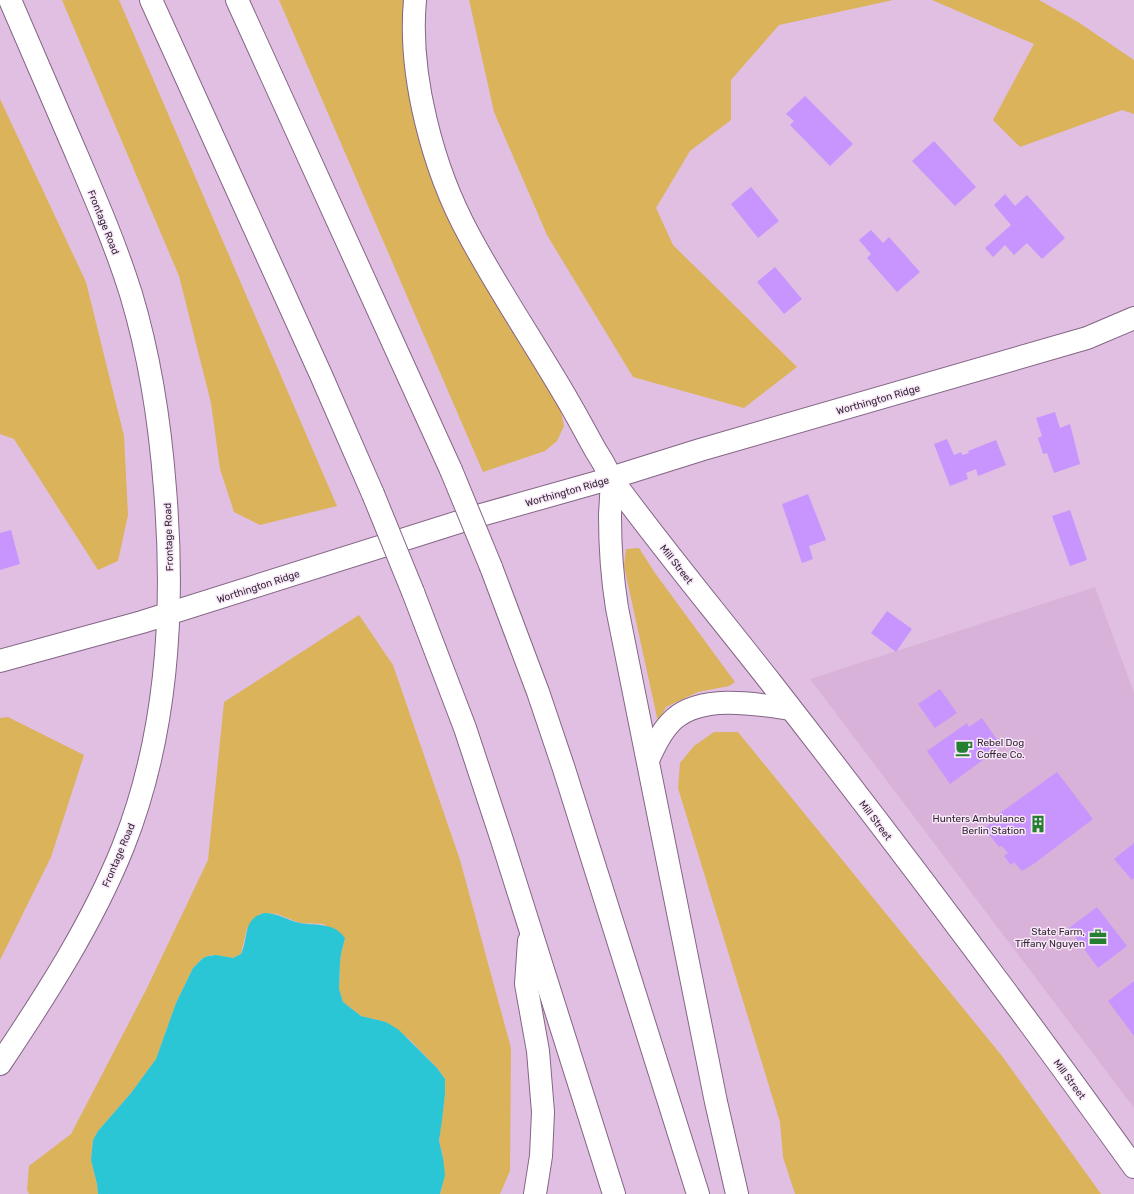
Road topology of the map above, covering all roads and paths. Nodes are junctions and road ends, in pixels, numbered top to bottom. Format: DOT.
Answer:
graph roads {
  1 [pos="10,0"];
  2 [pos="151,0"];
  3 [pos="237,0"];
  4 [pos="415,0"];
  5 [pos="1134,318"];
  6 [pos="611,478"];
  7 [pos="168,613"];
  8 [pos="0,661"];
  9 [pos="791,709"];
  10 [pos="648,760"];
  11 [pos="530,929"];
  12 [pos="0,1064"];
  13 [pos="1134,1167"];
  14 [pos="535,1194"];
  15 [pos="614,1194"];
  16 [pos="698,1194"];
  17 [pos="738,1194"];
  1 -- 7 [label="main road, Frontage Road"];
  2 -- 11 [label="main road, bridge"];
  3 -- 16 [label="main road, bridge"];
  4 -- 6 [label="main road, Mill Street"];
  5 -- 6 [label="main road, Worthington Ridge"];
  6 -- 7 [label="main road, Worthington Ridge"];
  6 -- 9 [label="main road, Mill Street"];
  6 -- 10 [label="main road"];
  7 -- 8 [label="main road, Worthington Ridge"];
  7 -- 12 [label="main road, Frontage Road"];
  9 -- 10 [label="main road"];
  9 -- 13 [label="main road, Mill Street"];
  10 -- 17 [label="main road"];
  11 -- 14 [label="main road"];
  11 -- 15 [label="main road"];
}
